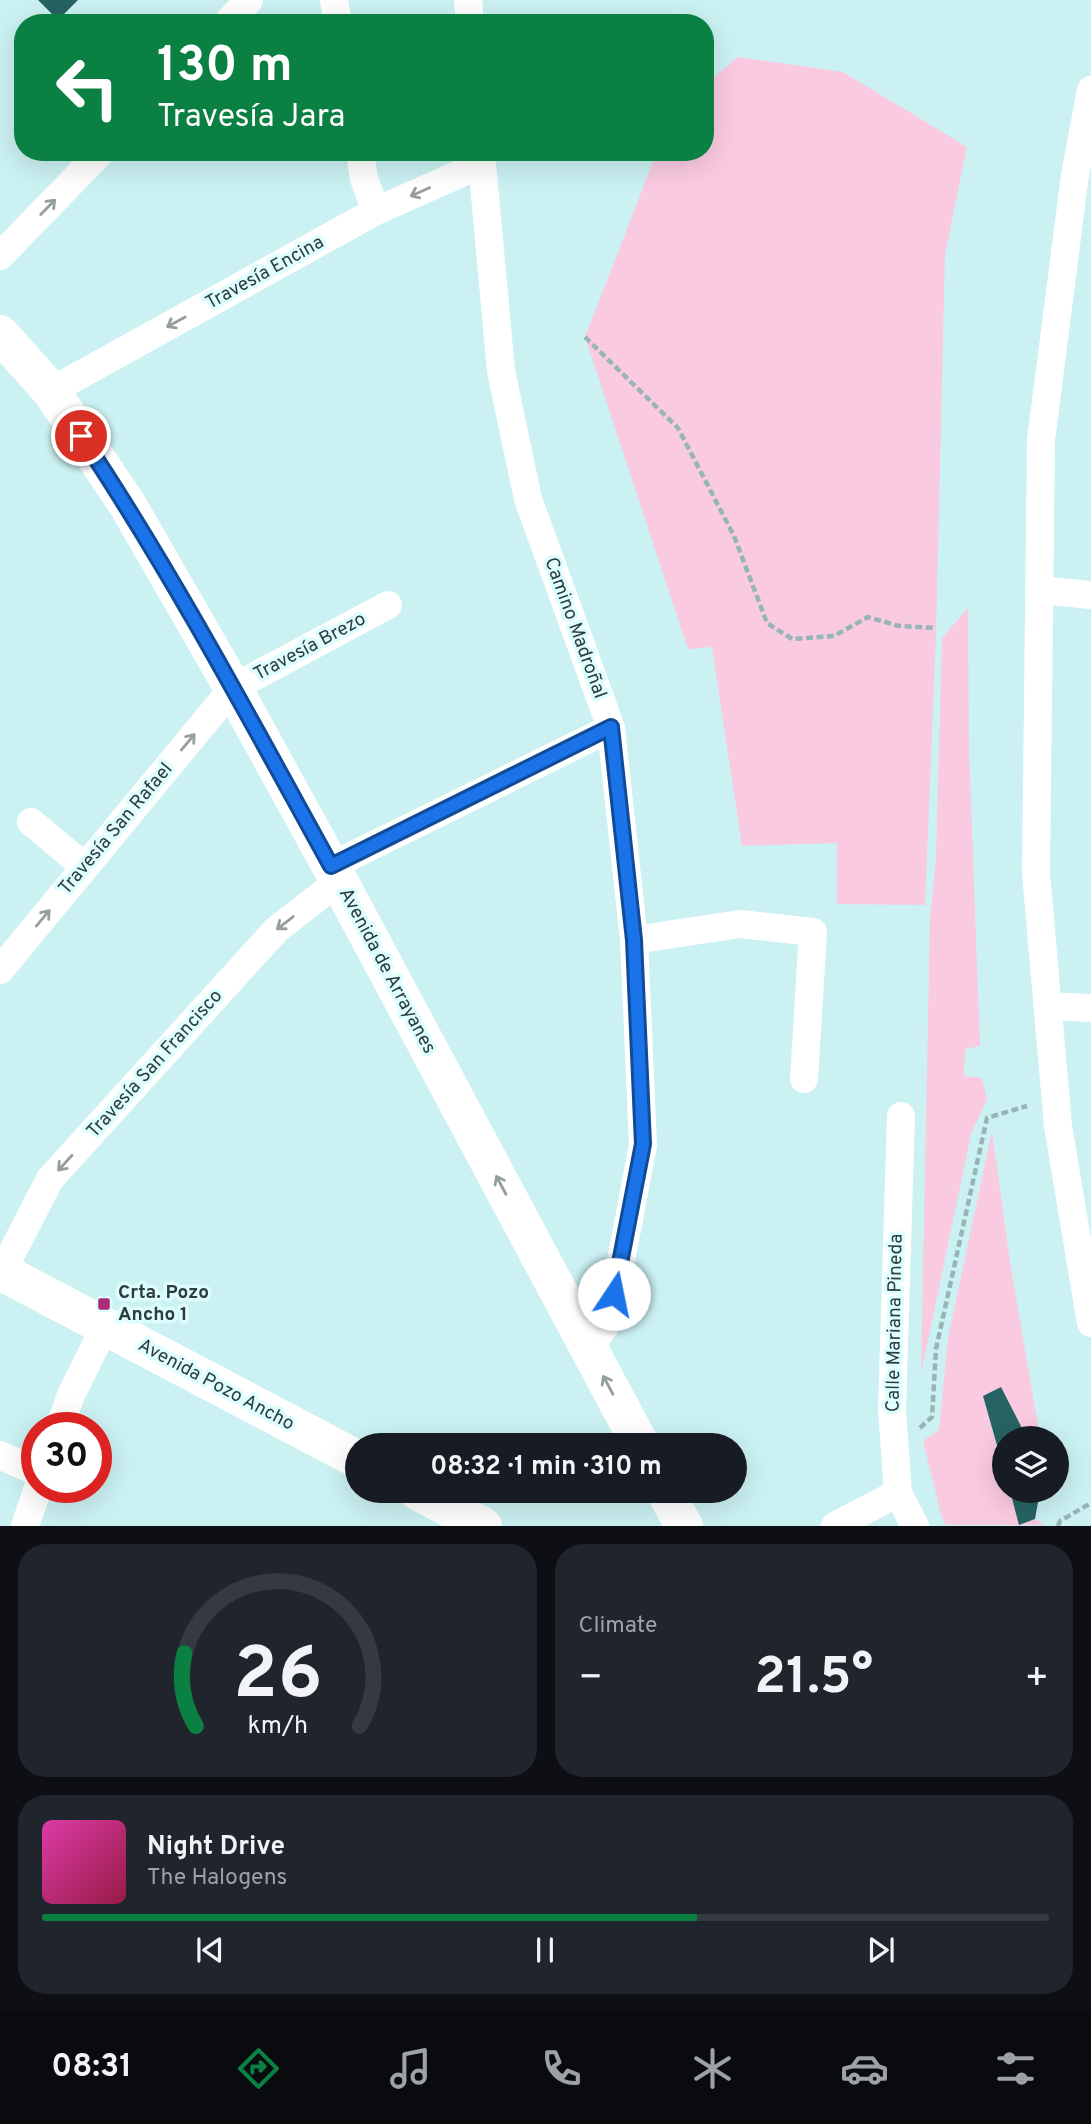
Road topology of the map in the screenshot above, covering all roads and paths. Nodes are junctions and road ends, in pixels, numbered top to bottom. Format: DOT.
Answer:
graph roads {
  1 [pos="249,0"];
  2 [pos="236,14"];
  3 [pos="1091,90"];
  4 [pos="92,161"];
  5 [pos="361,161"];
  6 [pos="476,161"];
  7 [pos="482,161"];
  8 [pos="1083,176"];
  9 [pos="376,212"];
  10 [pos="0,256"];
  11 [pos="0,334"];
  12 [pos="585,337"];
  13 [pos="51,391"];
  14 [pos="1040,590"];
  15 [pos="1091,595"];
  16 [pos="388,605"];
  17 [pos="936,628"];
  18 [pos="233,688"];
  19 [pos="611,727"];
  20 [pos="31,822"];
  21 [pos="85,867"];
  22 [pos="335,873"];
  23 [pos="634,940"];
  24 [pos="0,970"];
  25 [pos="1048,1006"];
  26 [pos="1091,1008"];
  27 [pos="804,1079"];
  28 [pos="1056,1096"];
  29 [pos="901,1116"];
  30 [pos="1,1272"];
  31 [pos="1091,1323"];
  32 [pos="105,1326"];
  33 [pos="589,1349"];
  34 [pos="65,1412"];
  35 [pos="634,1433"];
  36 [pos="894,1440"];
  37 [pos="345,1453"];
  38 [pos="0,1455"];
  39 [pos="21,1465"];
  40 [pos="898,1493"];
  41 [pos="33,1503"];
  42 [pos="440,1503"];
  43 [pos="672,1503"];
  44 [pos="1091,1503"];
  45 [pos="25,1525"];
  46 [pos="483,1525"];
  47 [pos="684,1525"];
  48 [pos="835,1525"];
  49 [pos="915,1525"];
  50 [pos="1058,1525"];
  1 -- 2 [label="street"];
  3 -- 8 [label="street"];
  10 -- 4 [label="street, one-way"];
  5 -- 9 [label="street"];
  6 -- 9 [label="street, Travesía Encina, one-way"];
  7 -- 19 [label="street, Camino Madroñal"];
  8 -- 14 [label="street"];
  9 -- 13 [label="street, Travesía Encina, one-way"];
  11 -- 13 [label="street, Avenida de Arrayanes"];
  12 -- 17 [label="path"];
  13 -- 18 [label="street, Avenida de Arrayanes"];
  14 -- 15 [label="street"];
  14 -- 25 [label="street"];
  16 -- 18 [label="street, Travesía Brezo"];
  21 -- 18 [label="street, Travesía San Rafael, one-way"];
  18 -- 22 [label="street, Avenida de Arrayanes"];
  19 -- 22 [label="street, Travesía San Francisco"];
  19 -- 23 [label="street, Camino Madroñal"];
  20 -- 21 [label="street"];
  24 -- 21 [label="street, Travesía San Rafael, one-way"];
  22 -- 30 [label="street, Travesía San Francisco, one-way"];
  33 -- 22 [label="street, Avenida de Arrayanes, one-way"];
  23 -- 27 [label="street"];
  23 -- 33 [label="street, Camino Madroñal"];
  25 -- 26 [label="street"];
  25 -- 28 [label="street"];
  28 -- 31 [label="street"];
  28 -- 36 [label="path"];
  29 -- 36 [label="street, Calle Mariana Pineda"];
  30 -- 32 [label="street, Avenida Pozo Ancho"];
  32 -- 34 [label="street"];
  32 -- 37 [label="street, Avenida Pozo Ancho"];
  35 -- 33 [label="street, Avenida de Arrayanes, one-way"];
  36 -- 40 [label="street, Calle Mariana Pineda"];
  38 -- 39 [label="street"];
  40 -- 48 [label="street"];
  40 -- 49 [label="street, Calle Mariana Pineda"];
  41 -- 45 [label="street"];
  42 -- 46 [label="street"];
  43 -- 47 [label="street"];
  44 -- 50 [label="path"];
}
